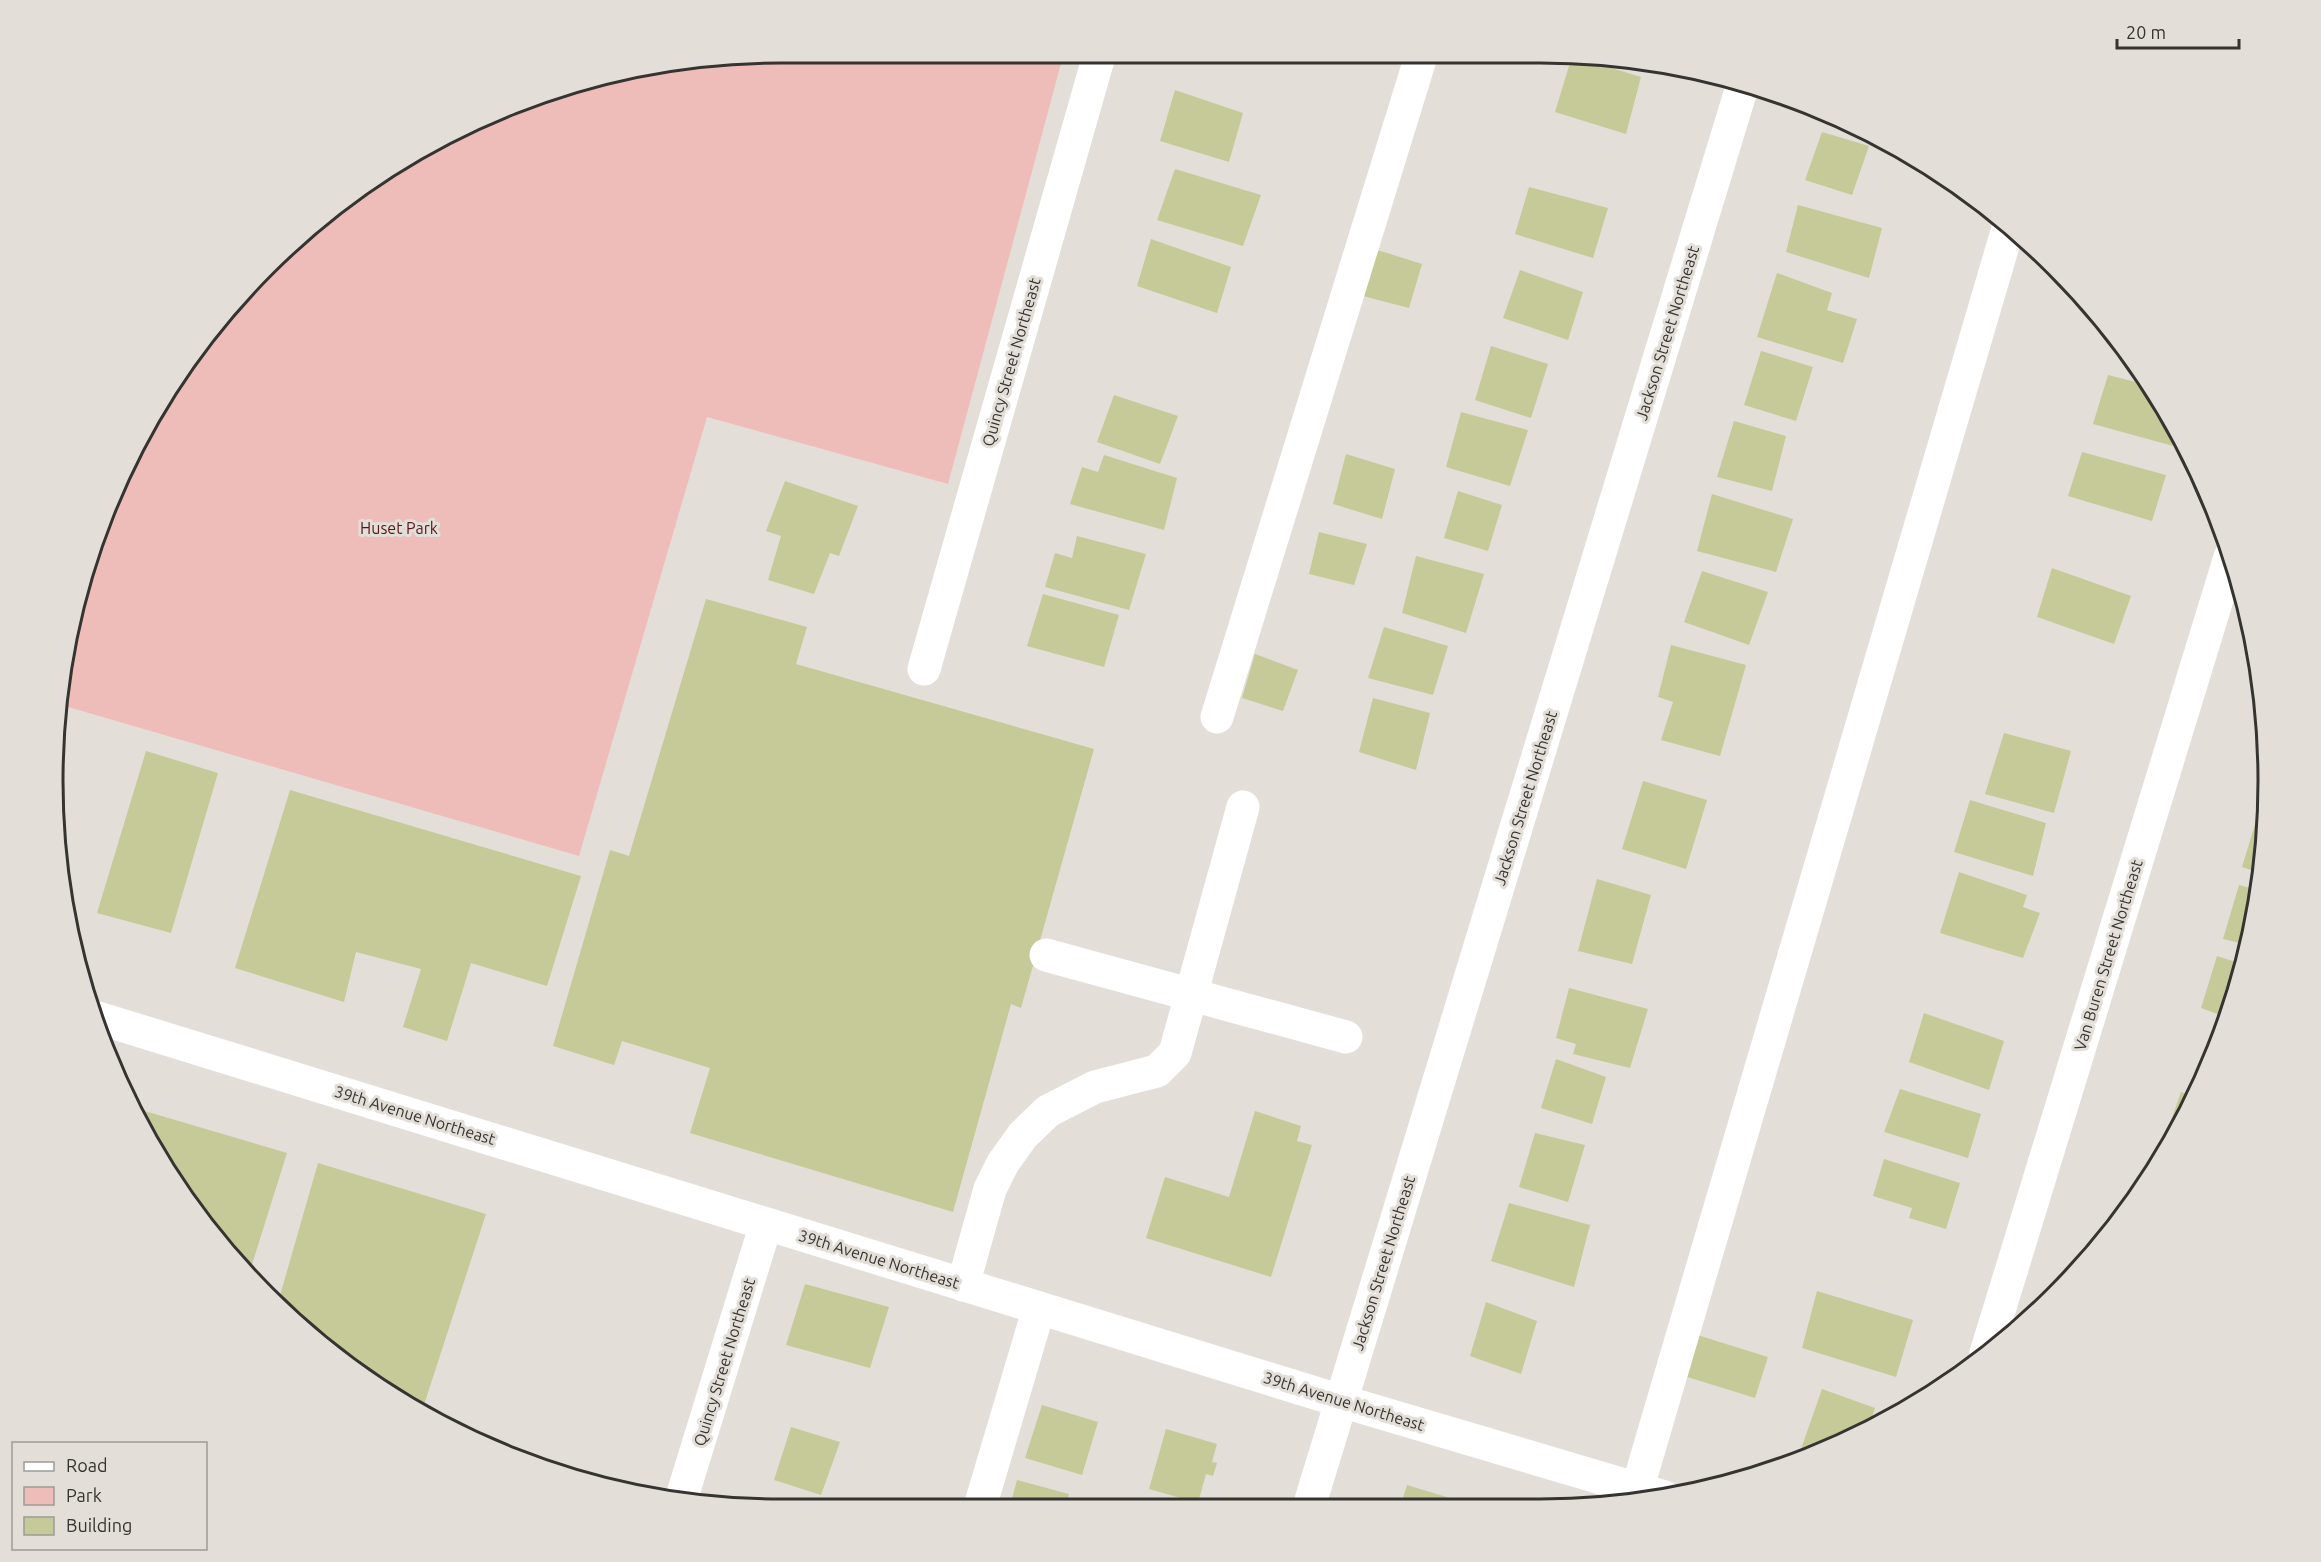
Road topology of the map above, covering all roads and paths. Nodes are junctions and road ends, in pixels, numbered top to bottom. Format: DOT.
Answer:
graph roads {
  1 [pos="1098,63"];
  2 [pos="1419,63"];
  3 [pos="1741,92"];
  4 [pos="2006,235"];
  5 [pos="2226,570"];
  6 [pos="924,669"];
  7 [pos="1217,717"];
  8 [pos="1243,807"];
  9 [pos="1046,955"];
  10 [pos="1191,995"];
  11 [pos="104,1020"];
  12 [pos="1346,1037"];
  13 [pos="766,1224"];
  14 [pos="963,1285"];
  15 [pos="1039,1308"];
  16 [pos="1990,1340"];
  17 [pos="1341,1401"];
  18 [pos="1647,1491"];
  19 [pos="683,1492"];
  20 [pos="1638,1492"];
  21 [pos="983,1499"];
  22 [pos="1311,1499"];
  1 -- 6 [label="street, Quincy Street Northeast"];
  2 -- 7 [label="street"];
  3 -- 17 [label="street, Jackson Street Northeast"];
  4 -- 18 [label="street"];
  5 -- 16 [label="street, Van Buren Street Northeast"];
  8 -- 10 [label="street"];
  9 -- 10 [label="street"];
  10 -- 12 [label="street"];
  10 -- 14 [label="street"];
  11 -- 13 [label="street, 39th Avenue Northeast"];
  13 -- 14 [label="street, 39th Avenue Northeast"];
  13 -- 19 [label="street, Quincy Street Northeast"];
  14 -- 15 [label="street, 39th Avenue Northeast"];
  15 -- 17 [label="street, 39th Avenue Northeast"];
  15 -- 21 [label="street"];
  17 -- 20 [label="street, 39th Avenue Northeast"];
  17 -- 22 [label="street, Jackson Street Northeast"];
}
